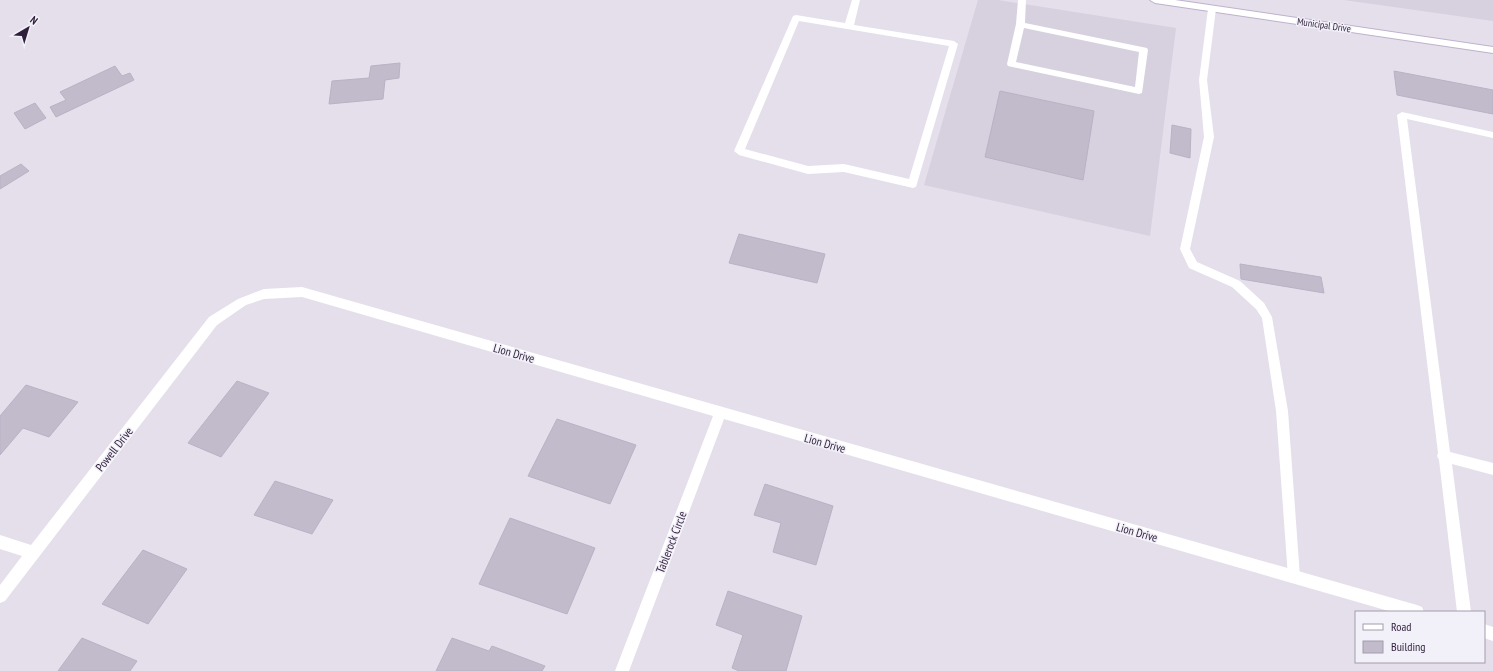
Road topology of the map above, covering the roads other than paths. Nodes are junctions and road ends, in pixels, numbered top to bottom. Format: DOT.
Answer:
graph roads {
  1 [pos="856,0"];
  2 [pos="1022,0"];
  3 [pos="1155,0"];
  4 [pos="1212,8"];
  5 [pos="1020,25"];
  6 [pos="849,26"];
  7 [pos="1493,50"];
  8 [pos="1493,135"];
  9 [pos="234,306"];
  10 [pos="720,413"];
  11 [pos="1443,456"];
  12 [pos="1493,469"];
  13 [pos="0,542"];
  14 [pos="33,553"];
  15 [pos="1294,577"];
  16 [pos="0,596"];
  17 [pos="1413,611"];
  18 [pos="1464,611"];
  19 [pos="622,671"];
  1 -- 6 [label="lane"];
  2 -- 5 [label="lane"];
  3 -- 4 [label="street, Municipal Drive"];
  4 -- 7 [label="street, Municipal Drive"];
  4 -- 15 [label="lane"];
  5 -- 5 [label="lane"];
  6 -- 6 [label="lane"];
  8 -- 11 [label="lane"];
  9 -- 10 [label="street, Lion Drive"];
  9 -- 14 [label="street, Powell Drive"];
  10 -- 15 [label="street, Lion Drive"];
  10 -- 19 [label="street, Tablerock Circle"];
  11 -- 12 [label="lane"];
  11 -- 18 [label="lane"];
  13 -- 14 [label="street"];
  14 -- 16 [label="street, Powell Drive"];
  15 -- 17 [label="street, Lion Drive"];
}
